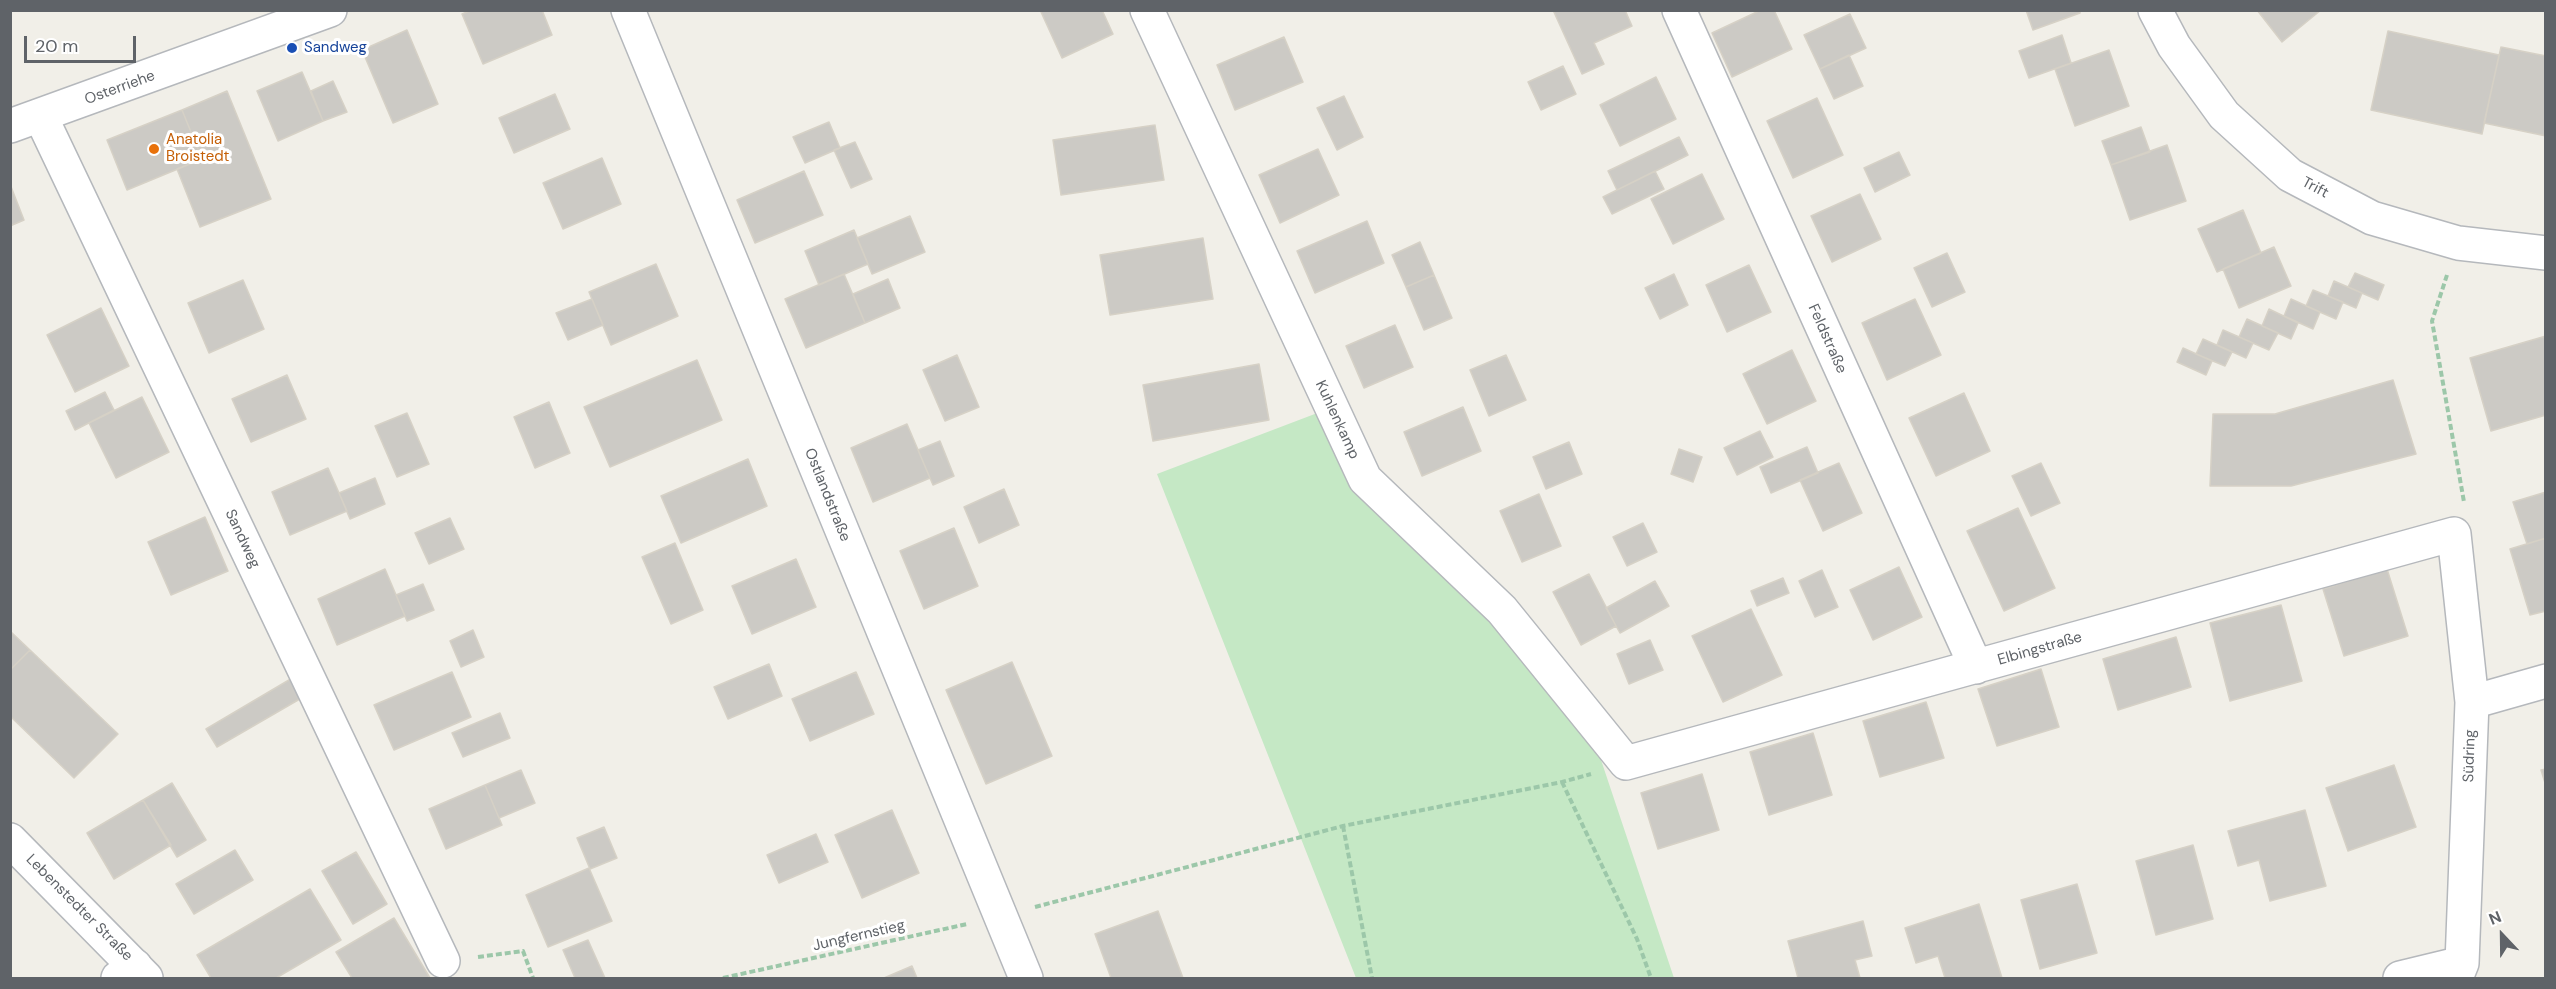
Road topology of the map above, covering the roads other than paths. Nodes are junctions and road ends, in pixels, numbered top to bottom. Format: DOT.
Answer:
graph roads {
  1 [pos="330,10"];
  2 [pos="628,10"];
  3 [pos="1148,10"];
  4 [pos="1679,10"];
  5 [pos="2155,10"];
  6 [pos="19,120"];
  7 [pos="2546,253"];
  8 [pos="2454,534"];
  9 [pos="1976,667"];
  10 [pos="2546,681"];
  11 [pos="2472,702"];
  12 [pos="1626,763"];
  13 [pos="10,840"];
  14 [pos="443,962"];
  15 [pos="2459,971"];
  16 [pos="133,974"];
  17 [pos="1026,978"];
  18 [pos="2400,978"];
  1 -- 6 [label="street, Osterriehe"];
  2 -- 17 [label="street, Ostlandstraße"];
  3 -- 12 [label="street, Kuhlenkamp"];
  4 -- 9 [label="street, Feldstraße"];
  5 -- 7 [label="street, Trift"];
  6 -- 14 [label="street, Sandweg"];
  8 -- 9 [label="street, Elbingstraße"];
  8 -- 11 [label="street, Südring"];
  9 -- 12 [label="street, Elbingstraße"];
  10 -- 11 [label="street"];
  11 -- 15 [label="street, Südring"];
  13 -- 16 [label="street, Lebenstedter Straße"];
  15 -- 18 [label="street"];
}
